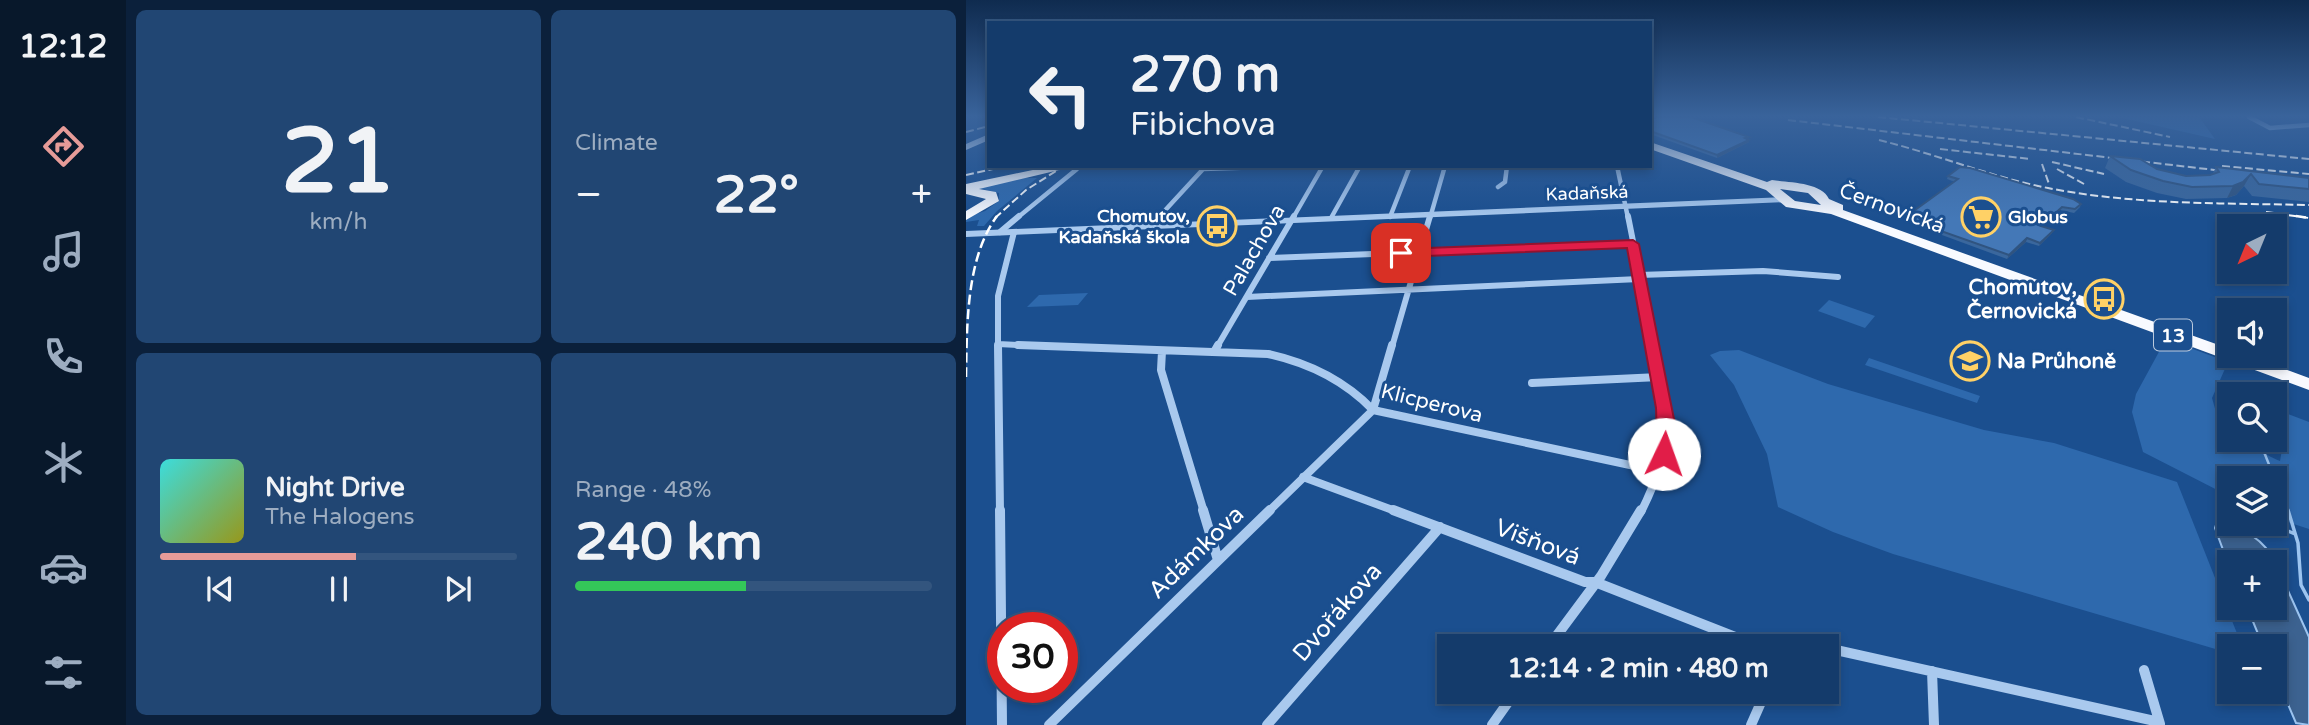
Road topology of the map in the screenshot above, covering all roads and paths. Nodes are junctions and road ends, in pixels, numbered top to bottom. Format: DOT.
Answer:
graph roads {
  1 [pos="1671,151"];
  2 [pos="1036,168"];
  3 [pos="1048,168"];
  4 [pos="1069,168"];
  5 [pos="1073,168"];
  6 [pos="1204,168"];
  7 [pos="1323,168"];
  8 [pos="1359,168"];
  9 [pos="1409,168"];
  10 [pos="1444,168"];
  11 [pos="1507,168"];
  12 [pos="1617,168"];
  13 [pos="966,187"];
  14 [pos="1498,187"];
  15 [pos="1787,195"];
  16 [pos="1819,203"];
  17 [pos="1627,208"];
  18 [pos="1431,215"];
  19 [pos="966,216"];
  20 [pos="1390,217"];
  21 [pos="1331,218"];
  22 [pos="1291,220"];
  23 [pos="1151,226"];
  24 [pos="1000,232"];
  25 [pos="1014,232"];
  26 [pos="966,236"];
  27 [pos="1633,244"];
  28 [pos="1421,253"];
  29 [pos="1269,258"];
  30 [pos="1639,277"];
  31 [pos="1838,277"];
  32 [pos="1409,289"];
  33 [pos="1247,297"];
  34 [pos="998,344"];
  35 [pos="2217,344"];
  36 [pos="1162,351"];
  37 [pos="1214,352"];
  38 [pos="2282,368"];
  39 [pos="1659,377"];
  40 [pos="2309,378"];
  41 [pos="1532,383"];
  42 [pos="2309,384"];
  43 [pos="1373,410"];
  44 [pos="1658,471"];
  45 [pos="1303,477"];
  46 [pos="1440,527"];
  47 [pos="1218,559"];
  48 [pos="1595,582"];
  49 [pos="1558,634"];
  50 [pos="1727,634"];
  51 [pos="1839,651"];
  52 [pos="2144,670"];
  53 [pos="1932,671"];
  54 [pos="1507,704"];
  55 [pos="1760,704"];
  56 [pos="2160,724"];
  57 [pos="1002,725"];
  58 [pos="1049,725"];
  59 [pos="1267,725"];
  60 [pos="1492,725"];
  61 [pos="1751,725"];
  62 [pos="1934,725"];
  1 -- 15 [label="highway, Černovická / 13"];
  2 -- 13 [label="highway"];
  3 -- 13 [label="highway"];
  4 -- 13 [label="highway"];
  5 -- 24 [label="street"];
  6 -- 23 [label="street"];
  7 -- 22 [label="street, Palachova"];
  8 -- 21 [label="street"];
  9 -- 20 [label="street"];
  10 -- 18 [label="street"];
  11 -- 14 [label="street"];
  12 -- 17 [label="street"];
  13 -- 19 [label="highway"];
  15 -- 16 [label="highway, Černovická / 13"];
  15 -- 17 [label="street, Kadaňská"];
  16 -- 35 [label="highway, Černovická / 13"];
  16 -- 42 [label="highway, Černovická / 13"];
  17 -- 18 [label="street, Kadaňská"];
  17 -- 27 [label="street"];
  18 -- 20 [label="street, Kadaňská"];
  18 -- 28 [label="street"];
  20 -- 21 [label="street, Kadaňská"];
  21 -- 22 [label="street, Kadaňská"];
  22 -- 23 [label="street, Kadaňská"];
  22 -- 29 [label="street, Palachova"];
  23 -- 25 [label="street, Kadaňská"];
  24 -- 25 [label="street, Kadaňská"];
  24 -- 26 [label="street, Kadaňská"];
  25 -- 34 [label="street"];
  27 -- 28 [label="street"];
  27 -- 30 [label="street"];
  28 -- 29 [label="street"];
  28 -- 32 [label="street"];
  29 -- 33 [label="street, Palachova"];
  30 -- 31 [label="street"];
  30 -- 32 [label="street"];
  30 -- 39 [label="street"];
  32 -- 33 [label="street"];
  32 -- 43 [label="street"];
  33 -- 37 [label="street, Palachova"];
  34 -- 36 [label="street, Klicperova"];
  34 -- 57 [label="street"];
  36 -- 37 [label="street, Klicperova"];
  36 -- 47 [label="street"];
  37 -- 43 [label="street, Klicperova"];
  38 -- 40 [label="highway"];
  39 -- 41 [label="street"];
  39 -- 44 [label="street"];
  43 -- 44 [label="street, Klicperova"];
  43 -- 45 [label="street, Adámkova"];
  44 -- 48 [label="street"];
  45 -- 46 [label="street, Višňová"];
  45 -- 47 [label="street, Adámkova"];
  46 -- 48 [label="street, Višňová"];
  46 -- 59 [label="street, Dvořákova"];
  47 -- 58 [label="street, Adámkova"];
  48 -- 49 [label="street"];
  48 -- 50 [label="street, Višňová"];
  51 -- 53 [label="street"];
  52 -- 56 [label="street"];
  53 -- 56 [label="street"];
  53 -- 62 [label="street"];
  54 -- 60 [label="street"];
  55 -- 61 [label="street"];
}
